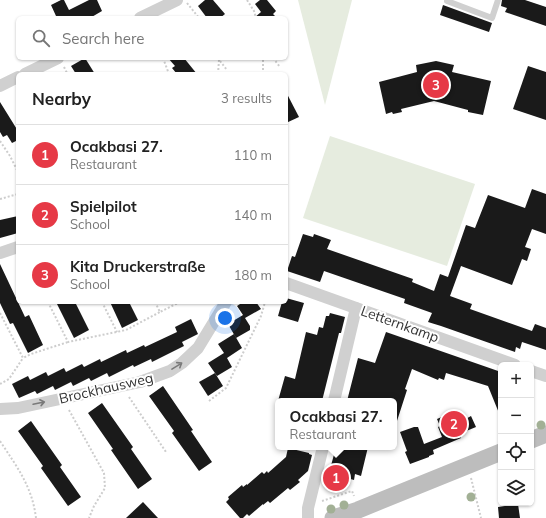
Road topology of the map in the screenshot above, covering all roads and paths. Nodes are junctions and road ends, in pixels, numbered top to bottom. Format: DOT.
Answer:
graph roads {
  1 [pos="177,0"];
  2 [pos="185,0"];
  3 [pos="248,0"];
  4 [pos="498,0"];
  5 [pos="447,1"];
  6 [pos="144,16"];
  7 [pos="197,16"];
  8 [pos="255,16"];
  9 [pos="54,60"];
  10 [pos="164,60"];
  11 [pos="219,60"];
  12 [pos="220,60"];
  13 [pos="263,60"];
  14 [pos="275,60"];
  15 [pos="280,67"];
  16 [pos="227,70"];
  17 [pos="29,72"];
  18 [pos="168,72"];
  19 [pos="218,72"];
  20 [pos="262,72"];
  21 [pos="16,79"];
  22 [pos="0,86"];
  23 [pos="0,141"];
  24 [pos="16,169"];
  25 [pos="16,195"];
  26 [pos="0,199"];
  27 [pos="16,248"];
  28 [pos="0,253"];
  29 [pos="288,284"];
  30 [pos="49,304"];
  31 [pos="103,304"];
  32 [pos="156,304"];
  33 [pos="176,304"];
  34 [pos="225,304"];
  35 [pos="264,304"];
  36 [pos="356,308"];
  37 [pos="160,312"];
  38 [pos="0,313"];
  39 [pos="117,332"];
  40 [pos="68,342"];
  41 [pos="23,358"];
  42 [pos="507,362"];
  43 [pos="534,372"];
  44 [pos="546,376"];
  45 [pos="0,384"];
  46 [pos="122,386"];
  47 [pos="63,398"];
  48 [pos="335,398"];
  49 [pos="209,401"];
  50 [pos="0,408"];
  51 [pos="546,434"];
  52 [pos="534,439"];
  53 [pos="0,441"];
  54 [pos="322,450"];
  55 [pos="166,452"];
  56 [pos="498,453"];
  57 [pos="466,466"];
  58 [pos="332,498"];
  59 [pos="319,502"];
  60 [pos="36,518"];
  61 [pos="89,518"];
  62 [pos="308,518"];
  63 [pos="333,518"];
  64 [pos="481,518"];
  1 -- 6 [label="street"];
  2 -- 7 [label="path"];
  3 -- 8 [label="path"];
  4 -- 5 [label="lane"];
  9 -- 17 [label="street"];
  10 -- 18 [label="path"];
  11 -- 19 [label="path"];
  12 -- 16 [label="path"];
  13 -- 20 [label="path"];
  14 -- 15 [label="path"];
  21 -- 22 [label="street"];
  23 -- 24 [label="path"];
  25 -- 26 [label="path"];
  27 -- 28 [label="street"];
  29 -- 36 [label="street, Letternkamp"];
  30 -- 40 [label="path"];
  31 -- 39 [label="path"];
  32 -- 37 [label="path"];
  33 -- 37 [label="path"];
  46 -- 34 [label="street, Brockhausweg, one-way"];
  35 -- 49 [label="path"];
  36 -- 42 [label="street, Letternkamp"];
  36 -- 48 [label="street"];
  37 -- 39 [label="path"];
  38 -- 41 [label="path"];
  39 -- 40 [label="path"];
  40 -- 41 [label="path"];
  41 -- 45 [label="path"];
  43 -- 44 [label="street"];
  46 -- 47 [label="street, Brockhausweg"];
  46 -- 55 [label="path"];
  50 -- 47 [label="street, Brockhausweg, one-way"];
  47 -- 61 [label="path"];
  51 -- 52 [label="street"];
  53 -- 60 [label="path"];
  54 -- 62 [label="street"];
  56 -- 57 [label="street"];
  57 -- 63 [label="street"];
  57 -- 64 [label="path"];
  58 -- 59 [label="path"];
}
